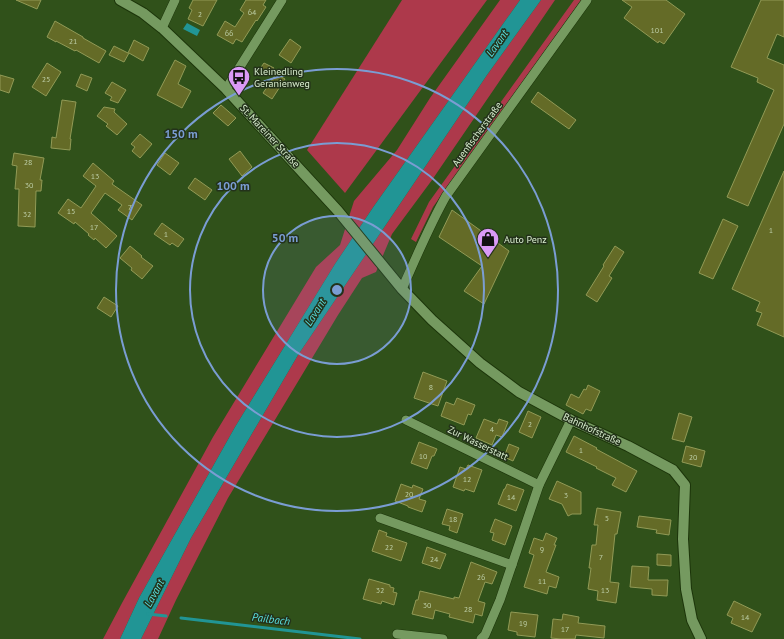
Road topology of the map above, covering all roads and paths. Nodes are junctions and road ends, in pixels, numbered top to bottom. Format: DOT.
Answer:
graph roads {
  1 [pos="120,0"];
  2 [pos="175,0"];
  3 [pos="282,0"];
  4 [pos="587,0"];
  5 [pos="162,28"];
  6 [pos="226,89"];
  7 [pos="383,267"];
  8 [pos="402,289"];
  9 [pos="406,420"];
  10 [pos="571,420"];
  11 [pos="539,485"];
  12 [pos="380,518"];
  13 [pos="512,565"];
  14 [pos="397,634"];
  15 [pos="443,639"];
  16 [pos="482,639"];
  17 [pos="701,639"];
  1 -- 5 [label="street, St. Mareiner Straße"];
  2 -- 5 [label="street"];
  3 -- 6 [label="street"];
  4 -- 8 [label="street, Auenfischerstraße"];
  5 -- 6 [label="street, St. Mareiner Straße"];
  6 -- 7 [label="street, St. Mareiner Straße"];
  7 -- 8 [label="street, Bahnhofstraße"];
  8 -- 10 [label="street, Bahnhofstraße"];
  9 -- 11 [label="street, Zur Wasserstatt"];
  10 -- 11 [label="street"];
  10 -- 17 [label="street, Bahnhofstraße"];
  11 -- 13 [label="street"];
  12 -- 13 [label="street"];
  13 -- 16 [label="street"];
  14 -- 15 [label="street"];
}
